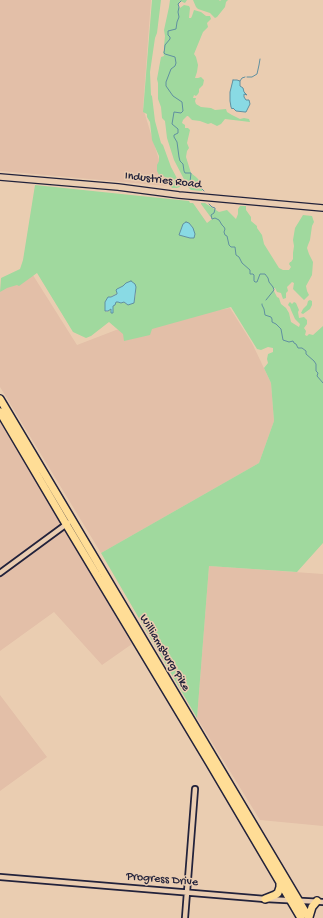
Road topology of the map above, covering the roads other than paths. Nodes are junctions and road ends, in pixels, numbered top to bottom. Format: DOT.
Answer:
graph roads {
  1 [pos="0,177"];
  2 [pos="323,208"];
  3 [pos="0,399"];
  4 [pos="0,412"];
  5 [pos="69,522"];
  6 [pos="0,573"];
  7 [pos="195,789"];
  8 [pos="0,876"];
  9 [pos="280,881"];
  10 [pos="187,892"];
  11 [pos="265,899"];
  12 [pos="295,901"];
  13 [pos="320,902"];
  14 [pos="185,918"];
  15 [pos="306,918"];
  1 -- 2 [label="street, Industries Road"];
  3 -- 5 [label="main road, Williamsburg Pike"];
  4 -- 5 [label="main road, Williamsburg Pike"];
  5 -- 6 [label="street"];
  5 -- 9 [label="main road, Williamsburg Pike"];
  5 -- 12 [label="main road, Williamsburg Pike"];
  7 -- 10 [label="street"];
  8 -- 10 [label="street, Progress Drive"];
  9 -- 11 [label="main road"];
  9 -- 12 [label="main road, Williamsburg Pike"];
  10 -- 11 [label="street, Progress Drive"];
  10 -- 14 [label="street"];
  11 -- 12 [label="street, Progress Drive"];
  12 -- 13 [label="street, Progress Drive"];
  12 -- 15 [label="main road, Williamsburg Pike"];
  13 -- 15 [label="main road"];
}
